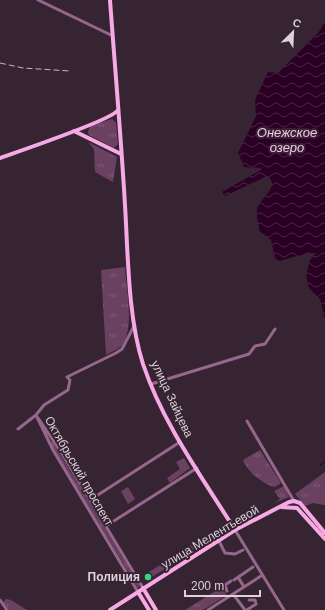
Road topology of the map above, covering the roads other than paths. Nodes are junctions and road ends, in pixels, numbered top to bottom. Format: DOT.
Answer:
graph roads {
  1 [pos="38,0"];
  2 [pos="110,0"];
  3 [pos="113,36"];
  4 [pos="118,110"];
  5 [pos="111,116"];
  6 [pos="119,122"];
  7 [pos="90,125"];
  8 [pos="73,131"];
  9 [pos="87,136"];
  10 [pos="120,145"];
  11 [pos="111,150"];
  12 [pos="121,154"];
  13 [pos="0,158"];
  14 [pos="134,324"];
  15 [pos="275,329"];
  16 [pos="151,384"];
  17 [pos="36,416"];
  18 [pos="247,421"];
  19 [pos="18,430"];
  20 [pos="54,440"];
  21 [pos="180,442"];
  22 [pos="48,443"];
  23 [pos="197,468"];
  24 [pos="83,488"];
  25 [pos="78,492"];
  26 [pos="90,500"];
  27 [pos="296,501"];
  28 [pos="281,507"];
  29 [pos="294,507"];
  30 [pos="101,518"];
  31 [pos="96,522"];
  32 [pos="106,526"];
  33 [pos="235,530"];
  34 [pos="325,533"];
  35 [pos="325,539"];
  36 [pos="218,541"];
  37 [pos="243,550"];
  38 [pos="122,554"];
  39 [pos="117,556"];
  40 [pos="253,567"];
  41 [pos="261,576"];
  42 [pos="238,577"];
  43 [pos="244,587"];
  44 [pos="143,588"];
  45 [pos="227,591"];
  46 [pos="138,592"];
  47 [pos="233,594"];
  48 [pos="0,600"];
  49 [pos="249,600"];
  50 [pos="7,610"];
  51 [pos="110,610"];
  52 [pos="148,610"];
  53 [pos="156,610"];
  54 [pos="208,610"];
  55 [pos="246,610"];
  56 [pos="284,610"];
  1 -- 3 [label="street"];
  2 -- 3 [label="main road, улица Зайцева"];
  3 -- 4 [label="main road, улица Зайцева"];
  4 -- 5 [label="main road"];
  4 -- 6 [label="main road, улица Зайцева"];
  5 -- 6 [label="main road"];
  5 -- 7 [label="main road"];
  6 -- 10 [label="main road, улица Зайцева"];
  7 -- 8 [label="main road"];
  7 -- 9 [label="main road"];
  8 -- 9 [label="main road"];
  8 -- 13 [label="main road"];
  9 -- 11 [label="main road"];
  10 -- 11 [label="main road"];
  10 -- 12 [label="main road, улица Зайцева"];
  11 -- 12 [label="main road"];
  12 -- 14 [label="main road, улица Зайцева"];
  14 -- 16 [label="main road, улица Зайцева"];
  14 -- 17 [label="street"];
  15 -- 16 [label="street"];
  16 -- 21 [label="main road, улица Зайцева"];
  17 -- 19 [label="street"];
  17 -- 20 [label="street, Октябрьский проспект"];
  17 -- 22 [label="street, Октябрьский проспект"];
  18 -- 27 [label="street"];
  20 -- 22 [label="street"];
  20 -- 24 [label="street, Октябрьский проспект"];
  21 -- 23 [label="main road, улица Зайцева"];
  21 -- 26 [label="street"];
  22 -- 25 [label="street, Октябрьский проспект"];
  23 -- 32 [label="street"];
  23 -- 33 [label="main road, улица Зайцева"];
  24 -- 25 [label="street"];
  24 -- 26 [label="street, Октябрьский проспект"];
  25 -- 31 [label="street, Октябрьский проспект"];
  26 -- 30 [label="street, Октябрьский проспект"];
  27 -- 28 [label="main road, улица Мелентьевой"];
  27 -- 29 [label="main road"];
  27 -- 34 [label="main road"];
  28 -- 29 [label="main road"];
  28 -- 33 [label="main road, улица Мелентьевой"];
  29 -- 35 [label="main road"];
  30 -- 31 [label="street"];
  30 -- 32 [label="street, Октябрьский проспект"];
  31 -- 39 [label="street, Октябрьский проспект"];
  32 -- 38 [label="street, Октябрьский проспект"];
  33 -- 36 [label="main road, улица Мелентьевой"];
  33 -- 41 [label="street, улица Зайцева"];
  36 -- 37 [label="street"];
  36 -- 44 [label="main road, улица Мелентьевой"];
  38 -- 39 [label="street"];
  38 -- 44 [label="street, Октябрьский проспект"];
  39 -- 46 [label="street, Октябрьский проспект"];
  40 -- 42 [label="street"];
  41 -- 43 [label="street"];
  41 -- 56 [label="street, улица Зайцева"];
  42 -- 43 [label="street"];
  42 -- 45 [label="street"];
  43 -- 47 [label="street"];
  44 -- 46 [label="main road, улица Мелентьевой"];
  44 -- 53 [label="main road, Октябрьский проспект"];
  46 -- 51 [label="main road, улица Мелентьевой"];
  46 -- 52 [label="main road, Октябрьский проспект"];
  47 -- 54 [label="street"];
  47 -- 55 [label="street"];
  48 -- 50 [label="street"];
  49 -- 55 [label="street"];
}
